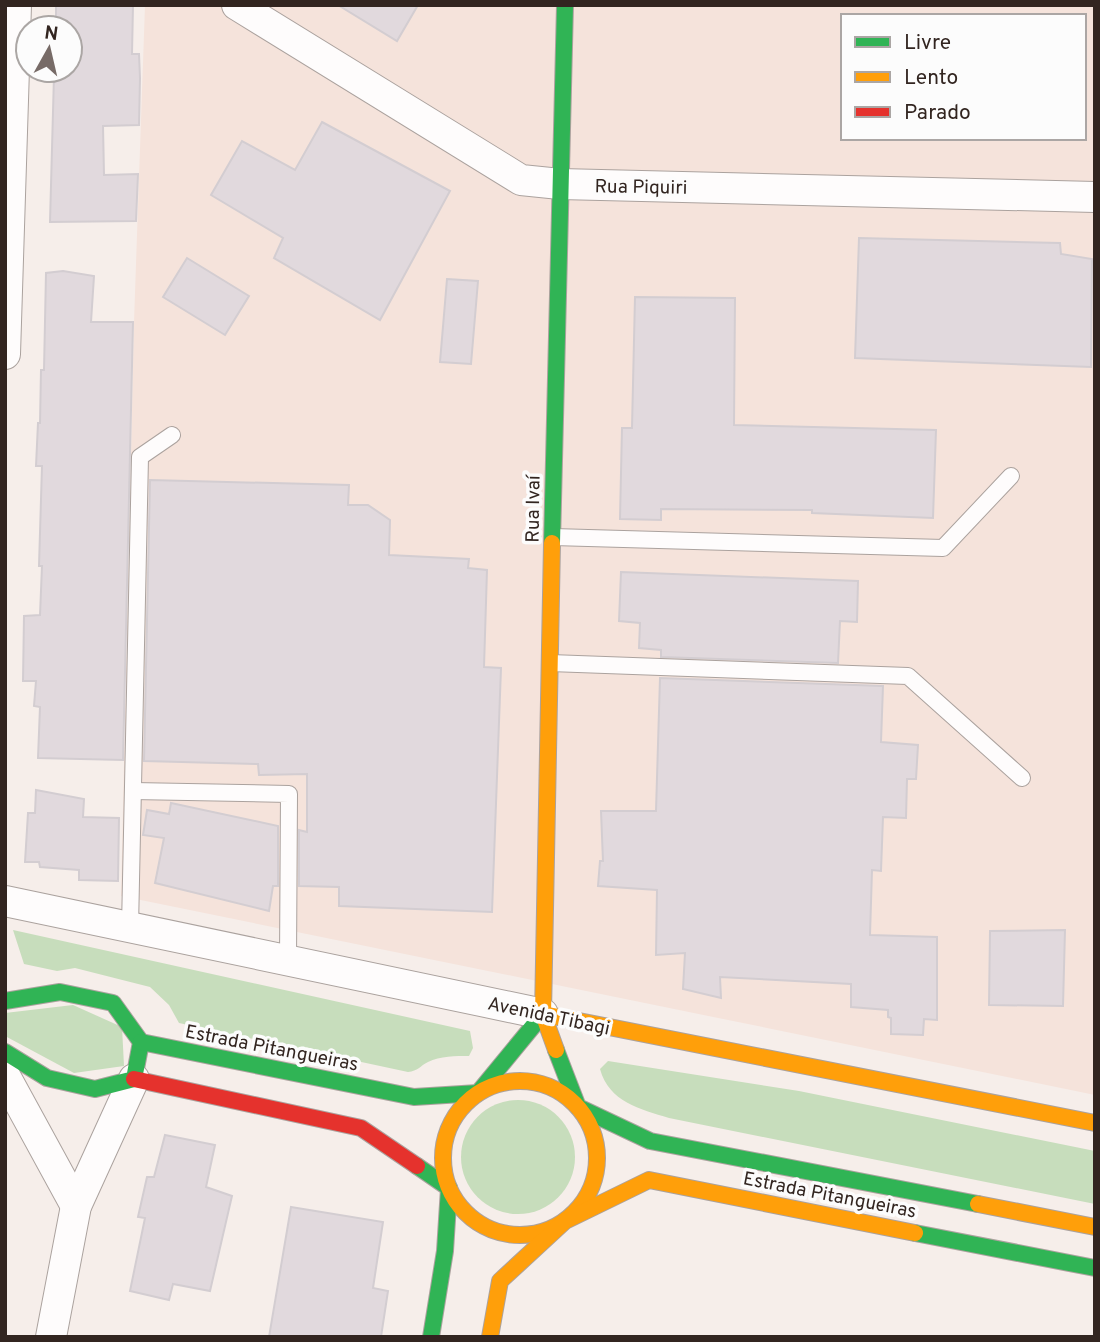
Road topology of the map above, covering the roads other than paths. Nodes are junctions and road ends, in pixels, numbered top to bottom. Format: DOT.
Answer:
graph roads {
  1 [pos="16,5"];
  2 [pos="237,5"];
  3 [pos="565,5"];
  4 [pos="560,184"];
  5 [pos="1095,197"];
  6 [pos="5,354"];
  7 [pos="172,435"];
  8 [pos="1012,476"];
  9 [pos="553,537"];
  10 [pos="550,663"];
  11 [pos="1022,778"];
  12 [pos="133,791"];
  13 [pos="5,901"];
  14 [pos="130,927"];
  15 [pos="288,960"];
  16 [pos="5,1001"];
  17 [pos="543,1014"];
  18 [pos="141,1042"];
  19 [pos="5,1052"];
  20 [pos="5,1076"];
  21 [pos="134,1079"];
  22 [pos="478,1093"];
  23 [pos="578,1107"];
  24 [pos="1095,1123"];
  25 [pos="449,1188"];
  26 [pos="76,1206"];
  27 [pos="565,1221"];
  28 [pos="1095,1227"];
  29 [pos="1095,1268"];
  30 [pos="51,1337"];
  31 [pos="431,1337"];
  32 [pos="490,1337"];
  1 -- 6 [label="street"];
  2 -- 4 [label="street, Rua Piquiri"];
  3 -- 4 [label="street, Rua Ivaí"];
  4 -- 5 [label="street, Rua Piquiri"];
  4 -- 9 [label="street, Rua Ivaí"];
  7 -- 12 [label="lane"];
  8 -- 9 [label="lane"];
  9 -- 10 [label="street, Rua Ivaí"];
  10 -- 11 [label="lane"];
  10 -- 17 [label="street, Rua Ivaí"];
  12 -- 14 [label="lane"];
  12 -- 15 [label="lane"];
  13 -- 14 [label="street, Avenida Tibagi"];
  14 -- 15 [label="street, Avenida Tibagi"];
  15 -- 17 [label="street, Avenida Tibagi"];
  16 -- 18 [label="street"];
  17 -- 22 [label="street"];
  17 -- 23 [label="street, Rua Ivaí"];
  17 -- 24 [label="street, Avenida Tibagi"];
  18 -- 21 [label="street"];
  18 -- 22 [label="street, Estrada Pitangueiras"];
  19 -- 21 [label="street"];
  20 -- 26 [label="street"];
  21 -- 25 [label="street"];
  21 -- 26 [label="street"];
  22 -- 23 [label="street"];
  22 -- 25 [label="street"];
  23 -- 27 [label="street"];
  23 -- 28 [label="street, Estrada Pitangueiras"];
  25 -- 27 [label="street"];
  25 -- 31 [label="street"];
  26 -- 30 [label="street"];
  27 -- 29 [label="street, Estrada Pitangueiras"];
  27 -- 32 [label="street"];
}
